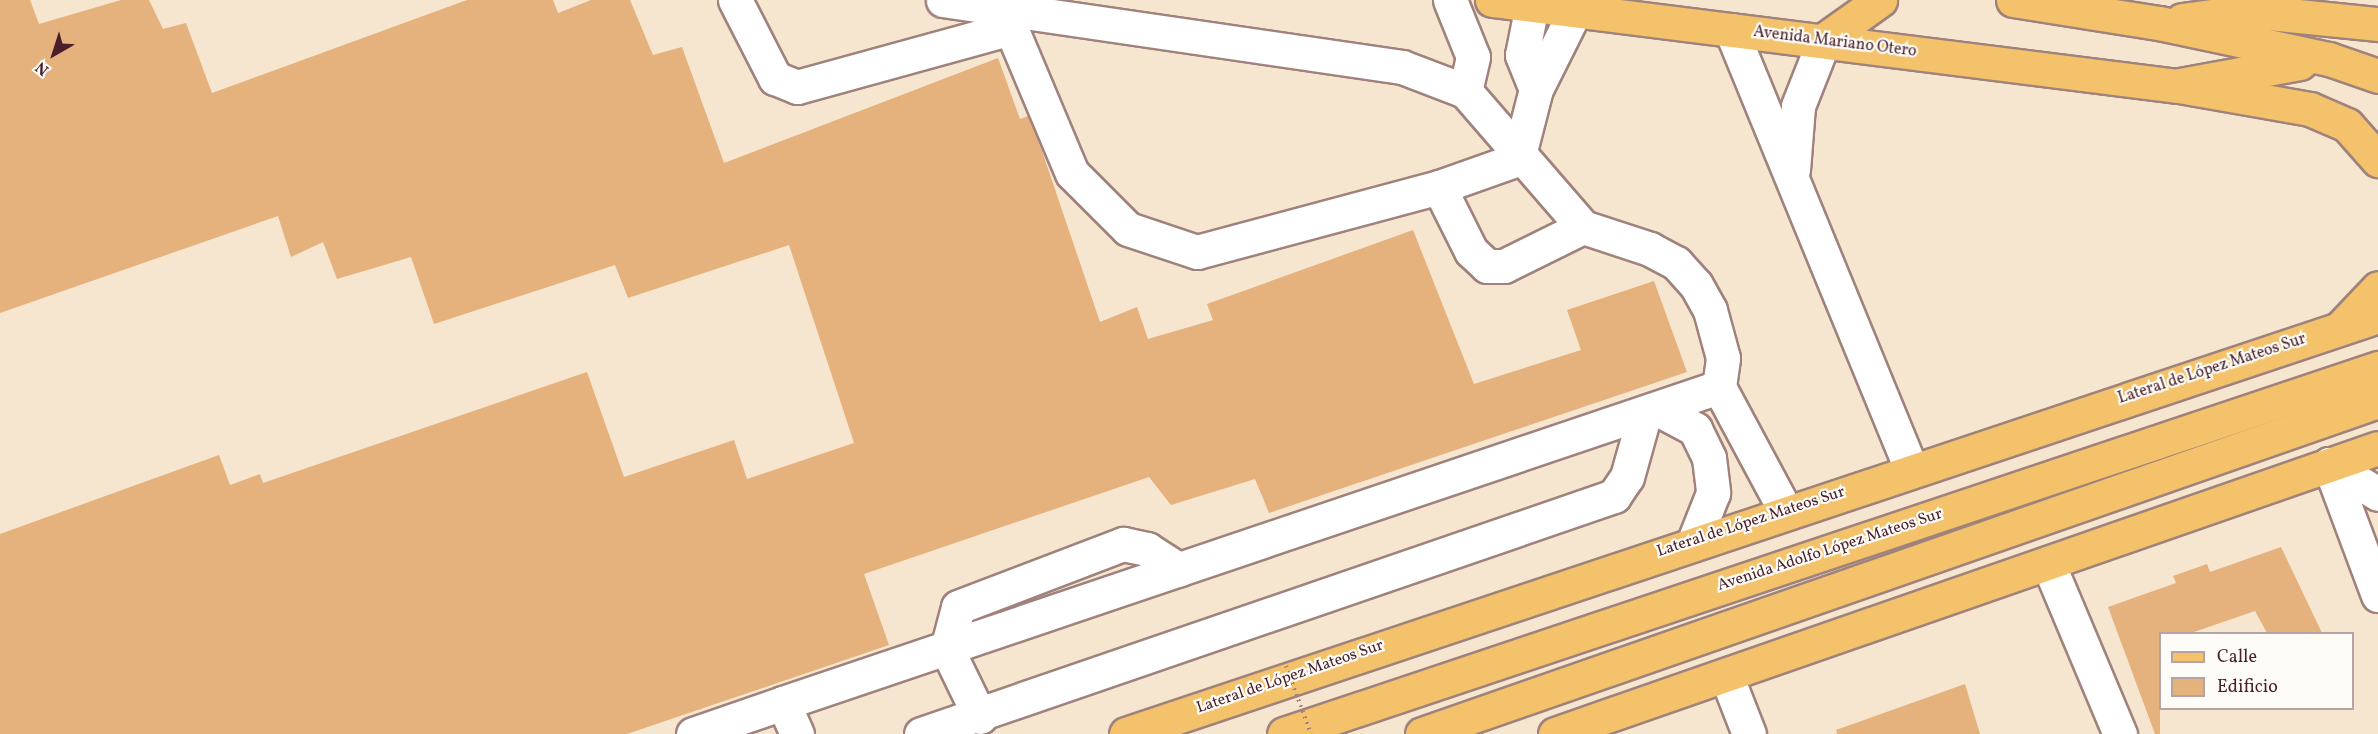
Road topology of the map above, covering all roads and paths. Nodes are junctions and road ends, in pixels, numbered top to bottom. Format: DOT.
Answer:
graph roads {
  1 [pos="735,0"];
  2 [pos="943,0"];
  3 [pos="1450,0"];
  4 [pos="1492,0"];
  5 [pos="1880,0"];
  6 [pos="2013,0"];
  7 [pos="1532,5"];
  8 [pos="1575,11"];
  9 [pos="1012,19"];
  10 [pos="2159,23"];
  11 [pos="2378,24"];
  12 [pos="1731,30"];
  13 [pos="1824,39"];
  14 [pos="2329,59"];
  15 [pos="2378,76"];
  16 [pos="2179,86"];
  17 [pos="1536,89"];
  18 [pos="1465,92"];
  19 [pos="1518,159"];
  20 [pos="2378,160"];
  21 [pos="1792,178"];
  22 [pos="1439,187"];
  23 [pos="1583,227"];
  24 [pos="2378,288"];
  25 [pos="2378,316"];
  26 [pos="2338,329"];
  27 [pos="2378,368"];
  28 [pos="1719,387"];
  29 [pos="2378,401"];
  30 [pos="1652,413"];
  31 [pos="2378,448"];
  32 [pos="2330,465"];
  33 [pos="1911,468"];
  34 [pos="2378,494"];
  35 [pos="1785,510"];
  36 [pos="1694,541"];
  37 [pos="2048,563"];
  38 [pos="2378,595"];
  39 [pos="947,650"];
  40 [pos="1286,666"];
  41 [pos="1726,675"];
  42 [pos="783,703"];
  43 [pos="980,717"];
  44 [pos="693,734"];
  45 [pos="796,734"];
  46 [pos="921,734"];
  47 [pos="1126,734"];
  48 [pos="1284,734"];
  49 [pos="1311,734"];
  50 [pos="1422,734"];
  51 [pos="1555,734"];
  52 [pos="1749,734"];
  53 [pos="2120,734"];
  1 -- 9 [label="street"];
  2 -- 9 [label="street"];
  3 -- 18 [label="street"];
  4 -- 7 [label="main road, Avenida Mariano Otero"];
  5 -- 13 [label="main road"];
  6 -- 10 [label="main road"];
  7 -- 8 [label="main road, Avenida Mariano Otero"];
  7 -- 17 [label="street"];
  8 -- 12 [label="main road, Avenida Mariano Otero"];
  8 -- 17 [label="street"];
  9 -- 18 [label="street"];
  9 -- 22 [label="street"];
  10 -- 11 [label="main road"];
  10 -- 14 [label="main road"];
  12 -- 13 [label="main road, Avenida Mariano Otero"];
  12 -- 21 [label="street"];
  13 -- 16 [label="main road, Avenida Mariano Otero"];
  13 -- 21 [label="street"];
  14 -- 15 [label="main road"];
  14 -- 16 [label="main road"];
  16 -- 20 [label="main road, Avenida Mariano Otero"];
  17 -- 19 [label="street"];
  18 -- 19 [label="street"];
  19 -- 22 [label="street"];
  19 -- 23 [label="street"];
  21 -- 33 [label="street"];
  22 -- 23 [label="street"];
  23 -- 28 [label="street"];
  24 -- 26 [label="main road"];
  25 -- 26 [label="main road, Lateral de López Mateos Sur"];
  26 -- 33 [label="main road, Lateral de López Mateos Sur"];
  27 -- 48 [label="main road, Avenida Adolfo López Mateos Sur"];
  28 -- 30 [label="street"];
  28 -- 35 [label="street"];
  29 -- 50 [label="main road"];
  30 -- 36 [label="street"];
  30 -- 39 [label="street"];
  30 -- 43 [label="street"];
  31 -- 32 [label="main road"];
  32 -- 34 [label="street"];
  32 -- 37 [label="main road"];
  32 -- 38 [label="street"];
  33 -- 35 [label="main road, Lateral de López Mateos Sur"];
  35 -- 36 [label="main road, Lateral de López Mateos Sur"];
  36 -- 47 [label="main road, Lateral de López Mateos Sur"];
  37 -- 41 [label="main road"];
  37 -- 53 [label="street"];
  39 -- 42 [label="street"];
  39 -- 43 [label="street"];
  40 -- 49 [label="path, bridge"];
  41 -- 51 [label="main road"];
  41 -- 52 [label="street"];
  42 -- 44 [label="street"];
  42 -- 45 [label="street"];
  43 -- 46 [label="street"];
}
